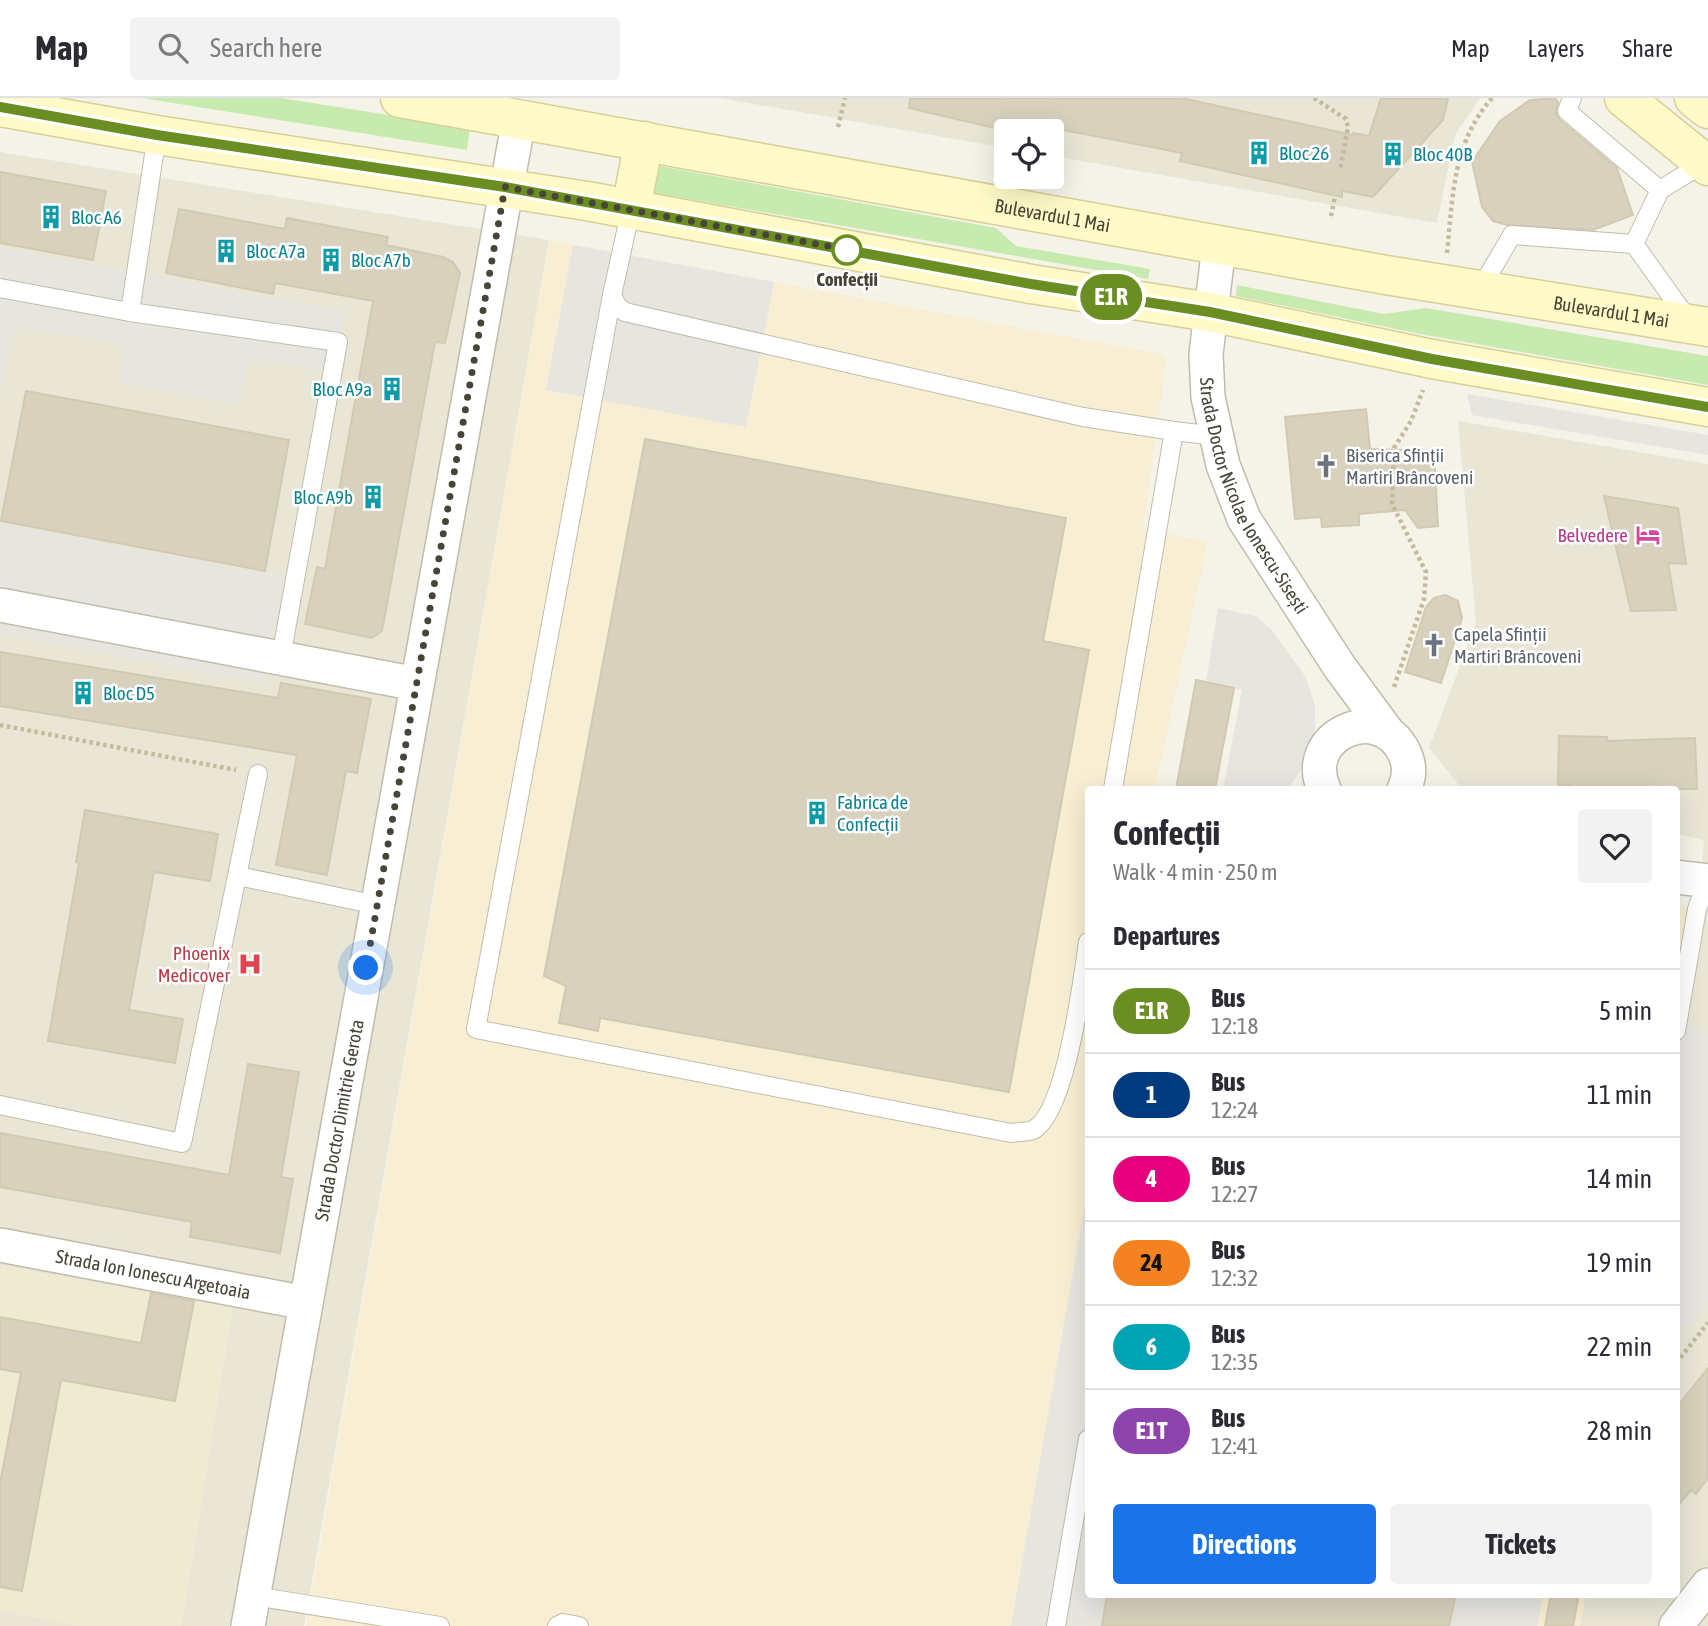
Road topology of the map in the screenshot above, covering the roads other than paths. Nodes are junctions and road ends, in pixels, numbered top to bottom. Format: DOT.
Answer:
graph roads {
  1 [pos="400,98"];
  2 [pos="1572,98"];
  3 [pos="1624,98"];
  4 [pos="1694,98"];
  5 [pos="0,107"];
  6 [pos="1708,109"];
  7 [pos="519,119"];
  8 [pos="157,135"];
  9 [pos="644,141"];
  10 [pos="1706,165"];
  11 [pos="505,187"];
  12 [pos="1660,190"];
  13 [pos="631,209"];
  14 [pos="1634,244"];
  15 [pos="1219,246"];
  16 [pos="0,288"];
  17 [pos="1462,288"];
  18 [pos="612,295"];
  19 [pos="130,312"];
  20 [pos="1210,312"];
  21 [pos="1700,326"];
  22 [pos="1708,407"];
  23 [pos="1174,431"];
  24 [pos="1216,436"];
  25 [pos="0,605"];
  26 [pos="281,657"];
  27 [pos="1339,666"];
  28 [pos="417,684"];
  29 [pos="1348,729"];
  30 [pos="1394,739"];
  31 [pos="258,774"];
  32 [pos="1114,786"];
  33 [pos="1319,786"];
  34 [pos="1408,786"];
  35 [pos="238,876"];
  36 [pos="1697,880"];
  37 [pos="377,905"];
  38 [pos="1085,961"];
  39 [pos="1680,1008"];
  40 [pos="0,1105"];
  41 [pos="0,1245"];
  42 [pos="306,1303"];
  43 [pos="1085,1457"];
  44 [pos="1708,1585"];
  45 [pos="251,1611"];
  46 [pos="440,1626"];
  47 [pos="556,1626"];
  48 [pos="579,1626"];
  49 [pos="1056,1626"];
  50 [pos="1676,1626"];
  1 -- 7 [label="main road, Bulevardul 1 Mai"];
  2 -- 12 [label="lane"];
  3 -- 10 [label="main road"];
  4 -- 6 [label="main road"];
  5 -- 8 [label="main road"];
  7 -- 9 [label="main road, Bulevardul 1 Mai"];
  7 -- 11 [label="street, Strada Doctor Dimitrie Gerota"];
  8 -- 11 [label="main road"];
  8 -- 19 [label="lane"];
  9 -- 13 [label="main road"];
  9 -- 15 [label="main road, Bulevardul 1 Mai"];
  10 -- 12 [label="lane"];
  11 -- 13 [label="main road"];
  11 -- 28 [label="street, Strada Doctor Dimitrie Gerota"];
  12 -- 14 [label="lane"];
  13 -- 18 [label="lane"];
  13 -- 20 [label="main road"];
  14 -- 17 [label="lane"];
  14 -- 21 [label="lane"];
  15 -- 17 [label="main road, Bulevardul 1 Mai"];
  15 -- 20 [label="street, Strada Doctor Nicolae Ionescu-Sisești"];
  16 -- 19 [label="lane"];
  17 -- 21 [label="main road, Bulevardul 1 Mai"];
  18 -- 23 [label="lane"];
  18 -- 38 [label="lane"];
  19 -- 26 [label="lane"];
  20 -- 22 [label="main road"];
  20 -- 24 [label="street, Strada Doctor Nicolae Ionescu-Sisești"];
  23 -- 24 [label="lane"];
  23 -- 32 [label="lane"];
  24 -- 27 [label="street, Strada Doctor Nicolae Ionescu-Sisești"];
  25 -- 26 [label="street"];
  26 -- 28 [label="street"];
  27 -- 29 [label="street, Strada Doctor Nicolae Ionescu-Sisești"];
  27 -- 30 [label="street, Strada Doctor Nicolae Ionescu-Sisești"];
  28 -- 37 [label="street, Strada Doctor Dimitrie Gerota"];
  29 -- 30 [label="street"];
  29 -- 33 [label="street"];
  30 -- 34 [label="street"];
  31 -- 35 [label="lane"];
  35 -- 37 [label="lane"];
  35 -- 40 [label="lane"];
  36 -- 39 [label="lane"];
  37 -- 42 [label="street, Strada Doctor Dimitrie Gerota"];
  41 -- 42 [label="street, Strada Ion Ionescu Argetoaia"];
  42 -- 45 [label="street, Strada Doctor Dimitrie Gerota"];
  43 -- 49 [label="lane"];
  44 -- 50 [label="street"];
  45 -- 46 [label="lane"];
  47 -- 48 [label="lane"];
}
